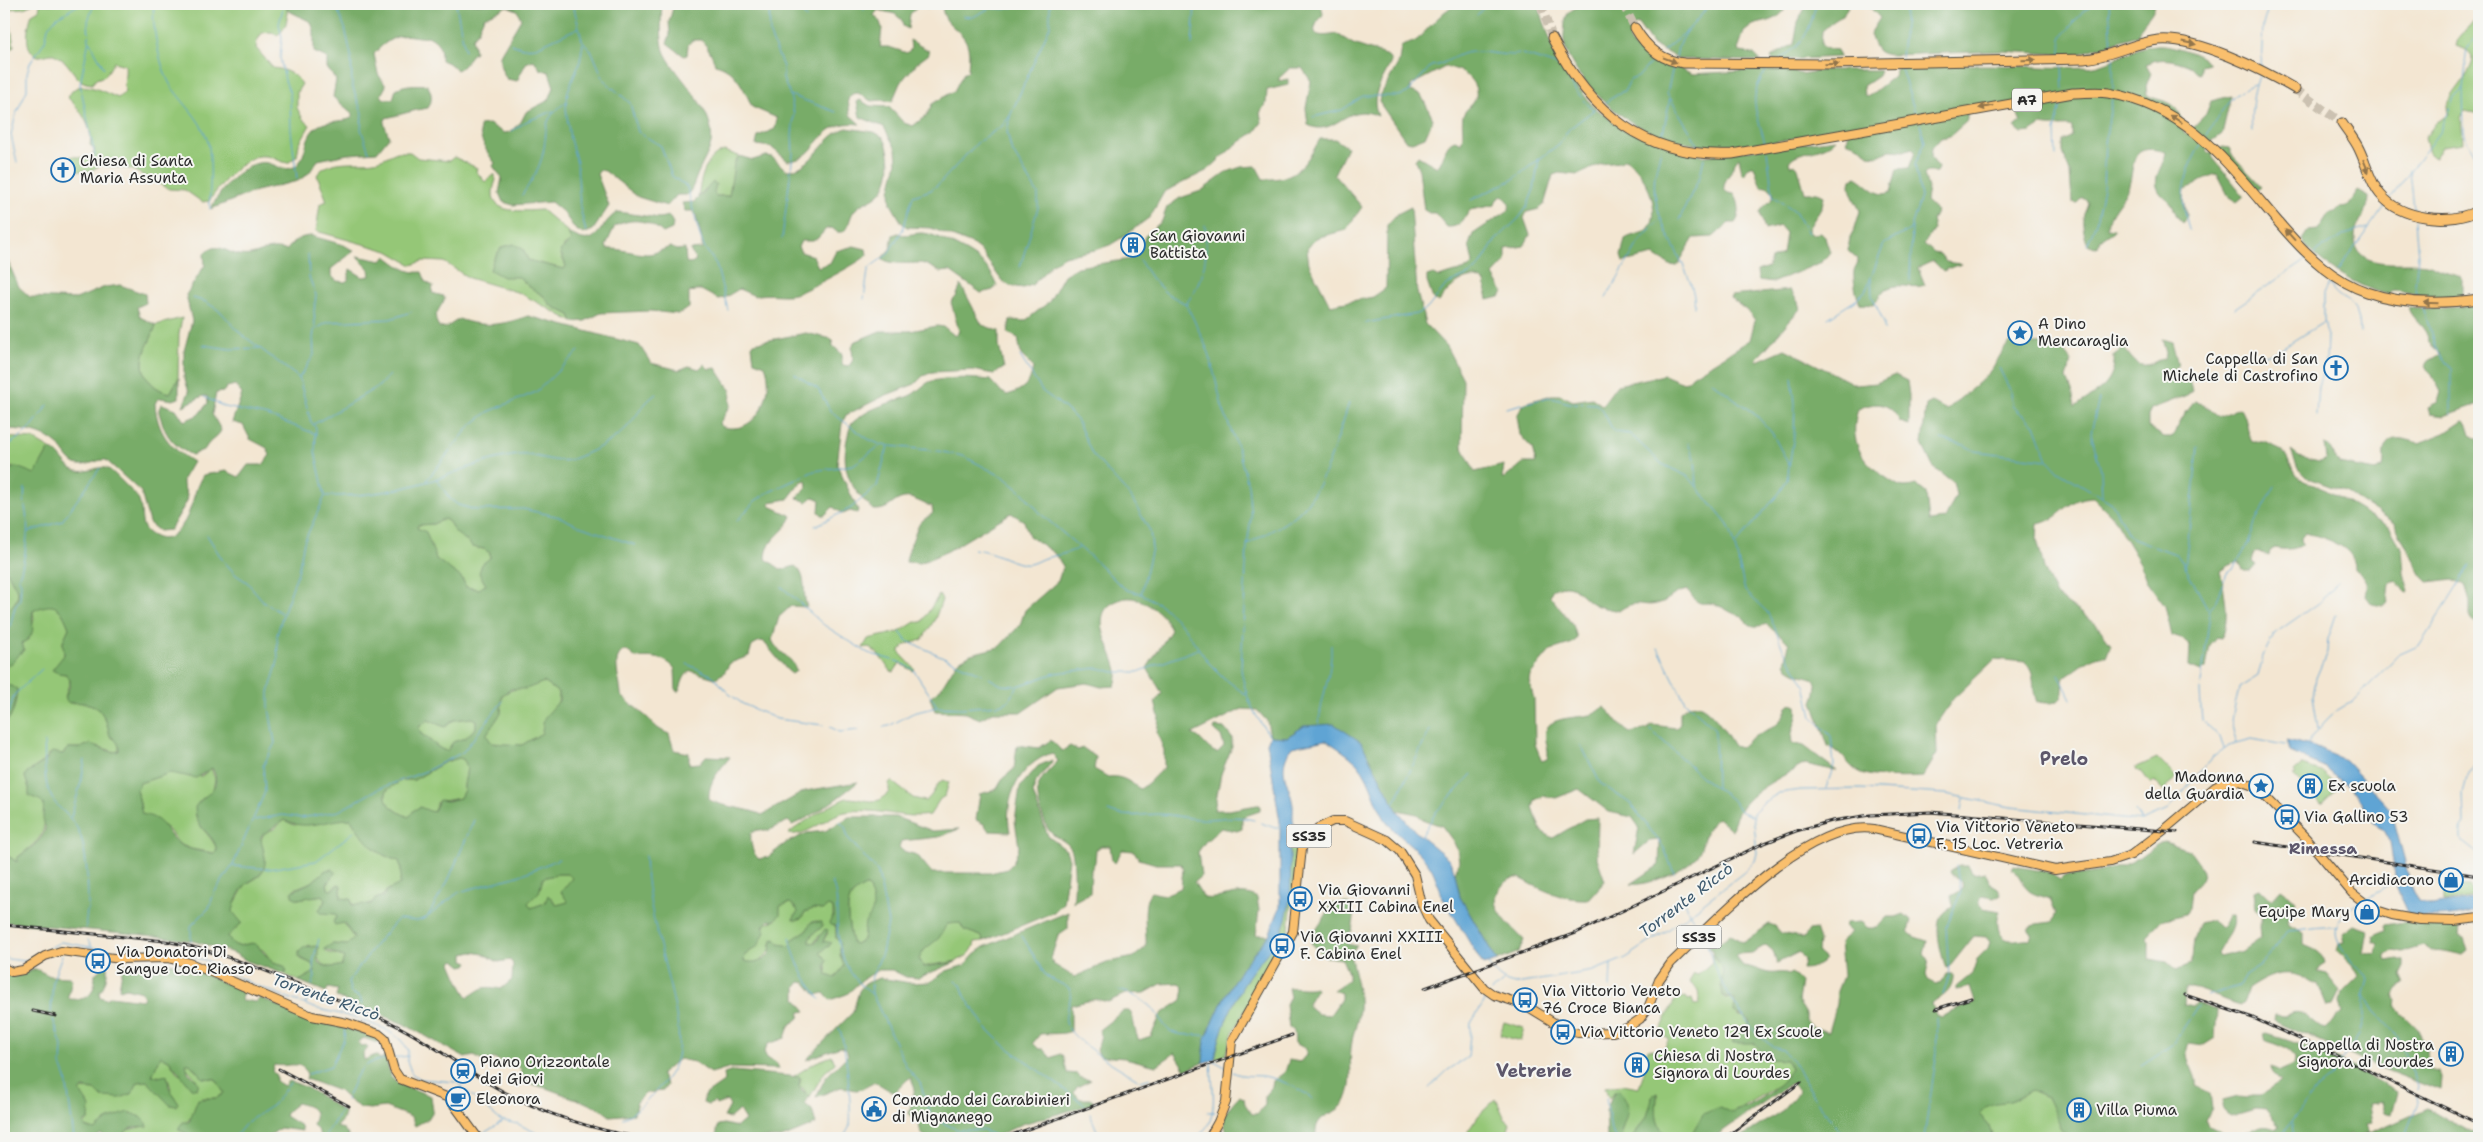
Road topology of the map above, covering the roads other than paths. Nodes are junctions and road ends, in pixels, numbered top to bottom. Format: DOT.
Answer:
graph roads {
  1 [pos="1635,28"];
  2 [pos="1552,38"];
  3 [pos="2295,89"];
  4 [pos="2342,124"];
  5 [pos="2479,210"];
  6 [pos="2479,300"];
  7 [pos="2479,918"];
  8 [pos="4,968"];
  9 [pos="478,1138"];
  10 [pos="1209,1138"];
  1 -- 3 [label="highway, one-way"];
  6 -- 2 [label="highway, A7, one-way"];
  4 -- 5 [label="highway, one-way"];
  7 -- 10 [label="main road, SS35"];
  8 -- 9 [label="main road"];
}
